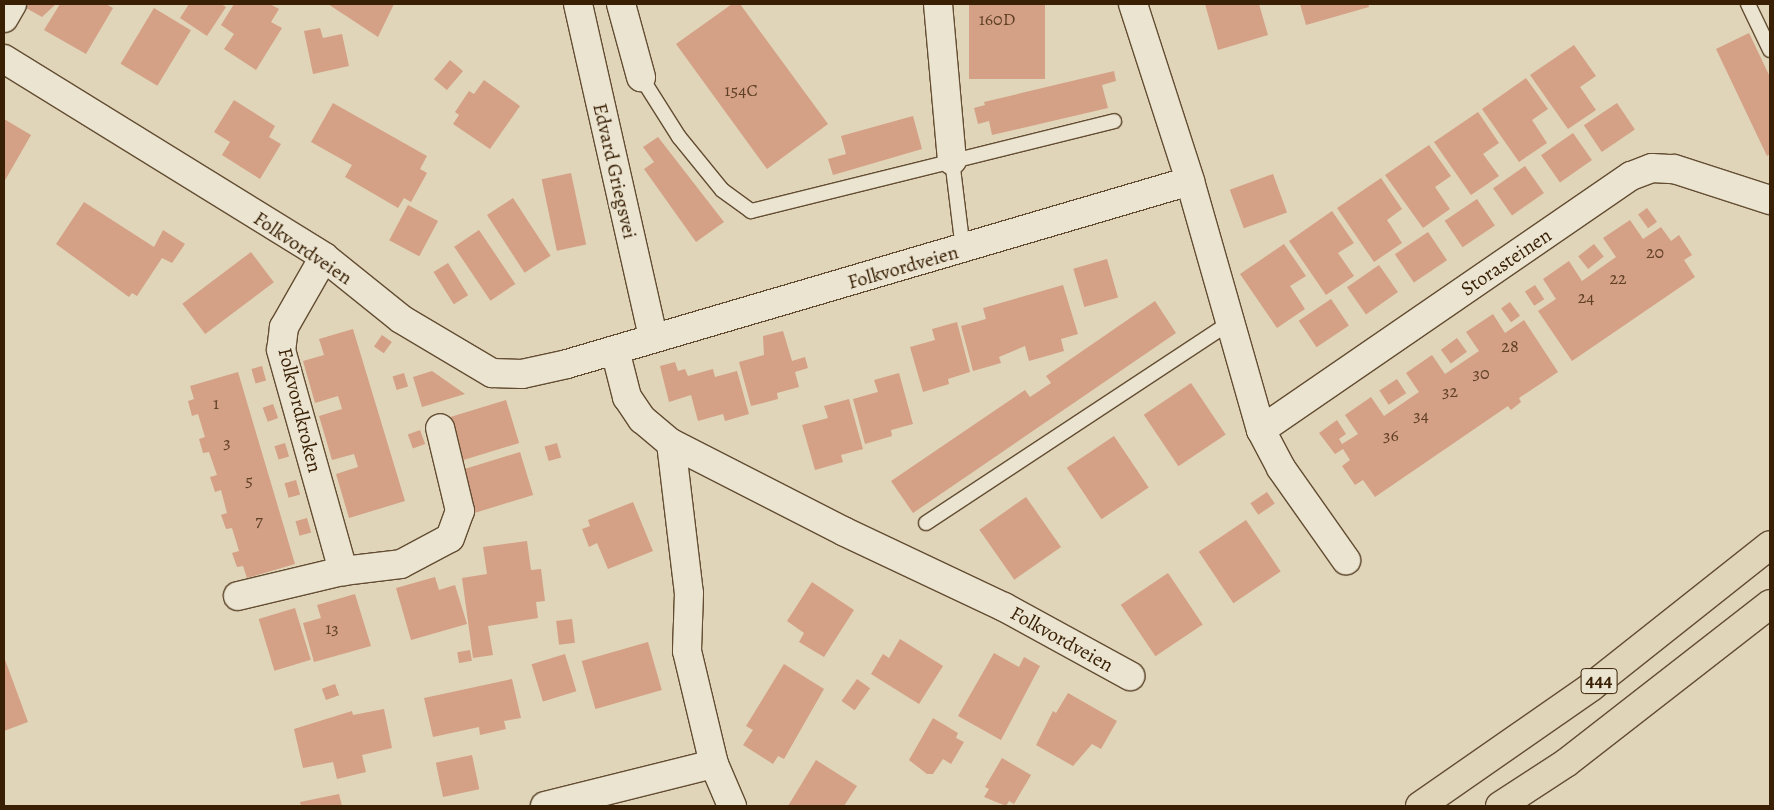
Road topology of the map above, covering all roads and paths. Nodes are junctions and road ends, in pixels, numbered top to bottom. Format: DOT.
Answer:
graph roads {
  1 [pos="12,4"];
  2 [pos="578,4"];
  3 [pos="621,4"];
  4 [pos="938,4"];
  5 [pos="1133,4"];
  6 [pos="1748,4"];
  7 [pos="4,18"];
  8 [pos="1770,50"];
  9 [pos="4,60"];
  10 [pos="641,77"];
  11 [pos="1114,121"];
  12 [pos="952,160"];
  13 [pos="1190,181"];
  14 [pos="1770,200"];
  15 [pos="963,250"];
  16 [pos="324,257"];
  17 [pos="1228,324"];
  18 [pos="653,338"];
  19 [pos="615,350"];
  20 [pos="440,428"];
  21 [pos="1261,430"];
  22 [pos="671,443"];
  23 [pos="926,523"];
  24 [pos="1770,545"];
  25 [pos="1346,560"];
  26 [pos="343,571"];
  27 [pos="238,596"];
  28 [pos="1770,604"];
  29 [pos="1130,676"];
  30 [pos="714,764"];
  31 [pos="545,806"];
  32 [pos="732,806"];
  33 [pos="1420,806"];
  34 [pos="1500,806"];
  1 -- 7 [label="street"];
  2 -- 18 [label="street, Edvard Griegsvei"];
  3 -- 10 [label="street"];
  4 -- 12 [label="street"];
  5 -- 13 [label="street"];
  6 -- 8 [label="lane"];
  9 -- 16 [label="street, Folkvordveien"];
  10 -- 12 [label="lane"];
  11 -- 12 [label="lane"];
  12 -- 15 [label="lane"];
  13 -- 15 [label="street, Folkvordveien"];
  13 -- 17 [label="street"];
  14 -- 21 [label="street, Storasteinen"];
  15 -- 18 [label="street, Folkvordveien"];
  16 -- 19 [label="street, Folkvordveien"];
  16 -- 26 [label="street, Folkvordkroken"];
  17 -- 21 [label="street"];
  17 -- 23 [label="lane"];
  18 -- 19 [label="street, Folkvordveien"];
  19 -- 22 [label="street, Folkvordveien"];
  20 -- 26 [label="street"];
  21 -- 25 [label="street"];
  22 -- 29 [label="street, Folkvordveien"];
  22 -- 30 [label="street"];
  24 -- 33 [label="highway, 444"];
  26 -- 27 [label="street"];
  28 -- 34 [label="highway, 444"];
  30 -- 31 [label="street"];
  30 -- 32 [label="street"];
}
